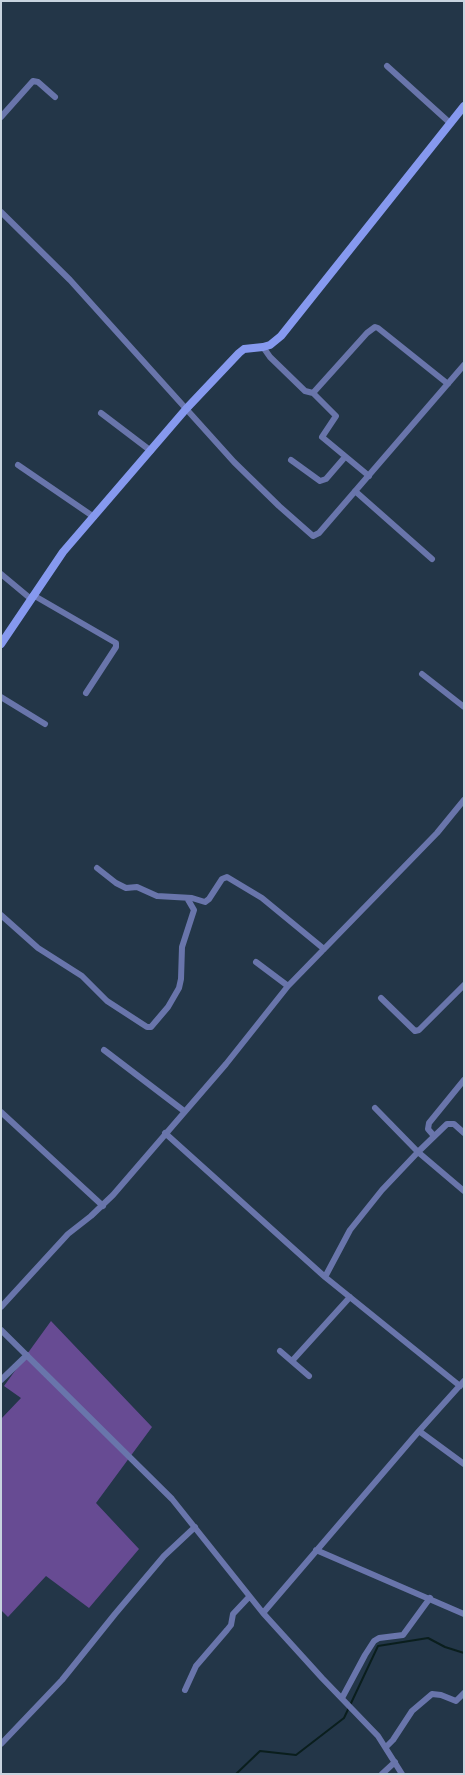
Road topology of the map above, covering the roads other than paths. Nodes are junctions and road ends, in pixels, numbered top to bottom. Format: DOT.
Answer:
graph roads {
  1 [pos="388,66"];
  2 [pos="55,97"];
  3 [pos="464,106"];
  4 [pos="1,117"];
  5 [pos="450,123"];
  6 [pos="1,212"];
  7 [pos="263,347"];
  8 [pos="464,365"];
  9 [pos="448,384"];
  10 [pos="313,392"];
  11 [pos="186,409"];
  12 [pos="101,413"];
  13 [pos="151,451"];
  14 [pos="345,457"];
  15 [pos="291,460"];
  16 [pos="18,465"];
  17 [pos="369,476"];
  18 [pos="356,492"];
  19 [pos="94,517"];
  20 [pos="432,559"];
  21 [pos="1,574"];
  22 [pos="32,597"];
  23 [pos="1,644"];
  24 [pos="422,674"];
  25 [pos="86,693"];
  26 [pos="1,697"];
  27 [pos="464,707"];
  28 [pos="45,724"];
  29 [pos="464,800"];
  30 [pos="97,868"];
  31 [pos="186,898"];
  32 [pos="1,915"];
  33 [pos="324,949"];
  34 [pos="256,962"];
  35 [pos="464,985"];
  36 [pos="288,986"];
  37 [pos="381,998"];
  38 [pos="104,1050"];
  39 [pos="464,1080"];
  40 [pos="375,1108"];
  41 [pos="184,1111"];
  42 [pos="1,1112"];
  43 [pos="165,1133"];
  44 [pos="464,1133"];
  45 [pos="434,1136"];
  46 [pos="418,1152"];
  47 [pos="464,1191"];
  48 [pos="103,1206"];
  49 [pos="325,1276"];
  50 [pos="350,1297"];
  51 [pos="1,1307"];
  52 [pos="1,1330"];
  53 [pos="280,1351"];
  54 [pos="27,1355"];
  55 [pos="292,1361"];
  56 [pos="309,1376"];
  57 [pos="1,1380"];
  58 [pos="462,1383"];
  59 [pos="419,1431"];
  60 [pos="464,1464"];
  61 [pos="195,1527"];
  62 [pos="316,1550"];
  63 [pos="249,1597"];
  64 [pos="430,1598"];
  65 [pos="263,1613"];
  66 [pos="464,1614"];
  67 [pos="185,1690"];
  68 [pos="464,1693"];
  69 [pos="342,1698"];
  70 [pos="1,1744"];
  71 [pos="386,1747"];
  72 [pos="395,1762"];
  73 [pos="382,1774"];
  74 [pos="402,1774"];
  1 -- 5 [label="street"];
  2 -- 4 [label="street"];
  3 -- 5 [label="street"];
  5 -- 7 [label="street"];
  6 -- 11 [label="street"];
  7 -- 10 [label="street"];
  7 -- 11 [label="street"];
  8 -- 9 [label="street"];
  9 -- 10 [label="street"];
  9 -- 17 [label="street"];
  10 -- 14 [label="street"];
  11 -- 13 [label="street"];
  11 -- 18 [label="street"];
  12 -- 13 [label="street"];
  13 -- 19 [label="street"];
  14 -- 15 [label="street"];
  14 -- 17 [label="street"];
  16 -- 19 [label="street"];
  17 -- 18 [label="street"];
  18 -- 20 [label="street"];
  19 -- 22 [label="street"];
  21 -- 22 [label="street"];
  22 -- 23 [label="street"];
  22 -- 25 [label="street"];
  24 -- 27 [label="street"];
  26 -- 28 [label="street"];
  29 -- 33 [label="street"];
  30 -- 31 [label="street"];
  31 -- 32 [label="street"];
  31 -- 33 [label="street"];
  33 -- 36 [label="street"];
  34 -- 36 [label="street"];
  35 -- 37 [label="street"];
  36 -- 41 [label="street"];
  38 -- 41 [label="street"];
  39 -- 45 [label="street"];
  40 -- 46 [label="street"];
  41 -- 43 [label="street"];
  42 -- 48 [label="street"];
  43 -- 48 [label="street"];
  43 -- 49 [label="street"];
  44 -- 45 [label="street"];
  45 -- 46 [label="street"];
  46 -- 47 [label="street"];
  46 -- 49 [label="street"];
  48 -- 51 [label="street"];
  49 -- 50 [label="street"];
  50 -- 55 [label="street"];
  50 -- 58 [label="street"];
  52 -- 54 [label="street"];
  53 -- 55 [label="street"];
  54 -- 57 [label="street"];
  54 -- 61 [label="street"];
  55 -- 56 [label="street"];
  58 -- 59 [label="street"];
  59 -- 60 [label="street"];
  59 -- 62 [label="street"];
  61 -- 63 [label="street"];
  61 -- 70 [label="street"];
  62 -- 64 [label="street"];
  62 -- 65 [label="street"];
  63 -- 65 [label="street"];
  63 -- 67 [label="street"];
  64 -- 66 [label="street"];
  64 -- 69 [label="street"];
  65 -- 69 [label="street"];
  68 -- 71 [label="street"];
  69 -- 71 [label="street"];
  71 -- 72 [label="street"];
  72 -- 73 [label="street"];
  72 -- 74 [label="street"];
}
